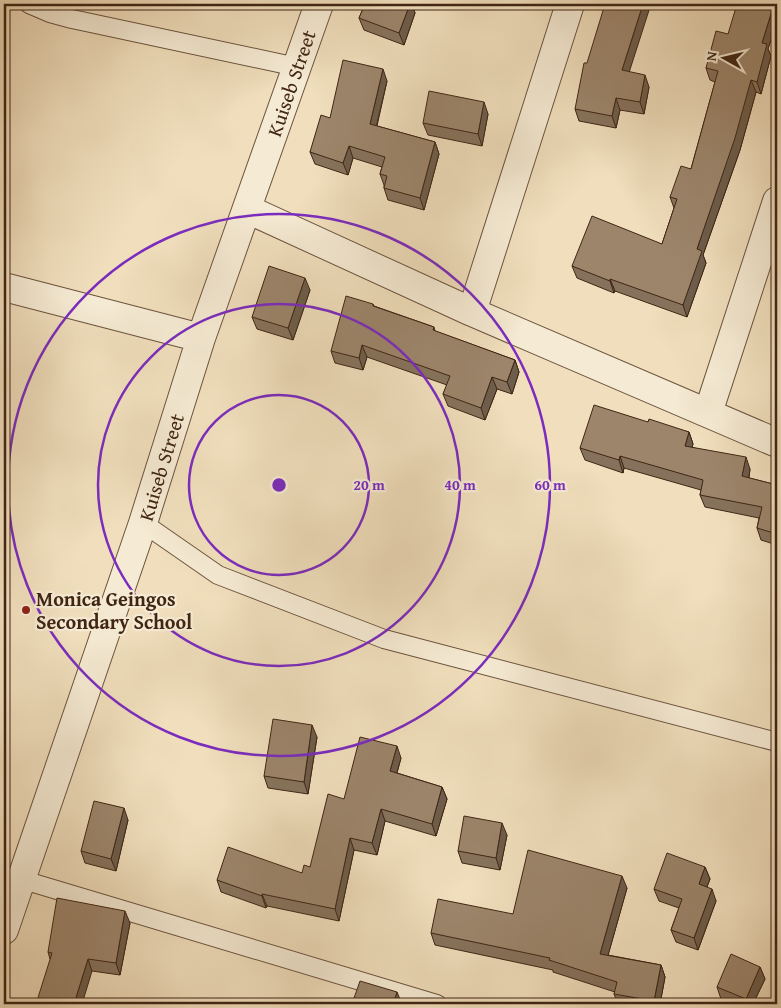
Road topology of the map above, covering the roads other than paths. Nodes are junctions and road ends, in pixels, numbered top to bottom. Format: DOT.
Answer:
graph roads {
  1 [pos="29,4"];
  2 [pos="319,4"];
  3 [pos="570,4"];
  4 [pos="297,67"];
  5 [pos="777,201"];
  6 [pos="247,209"];
  7 [pos="4,287"];
  8 [pos="472,312"];
  9 [pos="201,338"];
  10 [pos="708,413"];
  11 [pos="777,443"];
  12 [pos="143,523"];
  13 [pos="777,742"];
  14 [pos="20,879"];
  15 [pos="4,930"];
  16 [pos="437,1004"];
  1 -- 4 [label="lane"];
  2 -- 4 [label="street, Kuiseb Street"];
  3 -- 8 [label="street"];
  4 -- 6 [label="street, Kuiseb Street"];
  5 -- 10 [label="street"];
  6 -- 8 [label="street"];
  6 -- 9 [label="street, Kuiseb Street"];
  7 -- 9 [label="street"];
  8 -- 10 [label="street"];
  9 -- 12 [label="street, Kuiseb Street"];
  10 -- 11 [label="street"];
  12 -- 13 [label="lane"];
  12 -- 14 [label="street, Kuiseb Street"];
  14 -- 15 [label="street, Kuiseb Street"];
  14 -- 16 [label="lane"];
}
